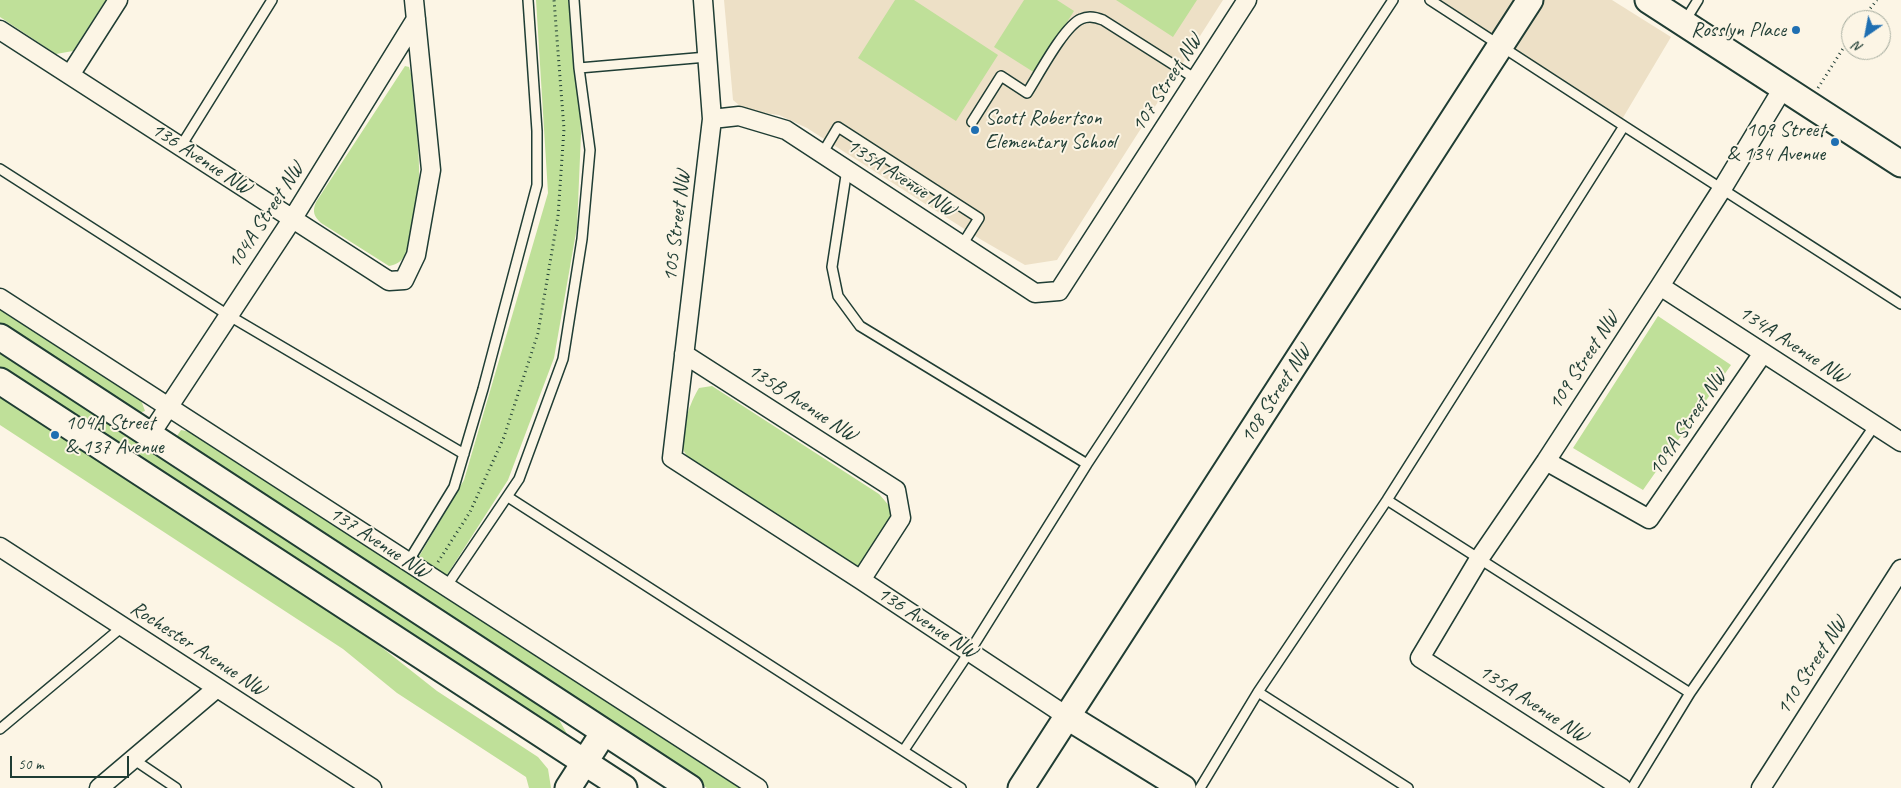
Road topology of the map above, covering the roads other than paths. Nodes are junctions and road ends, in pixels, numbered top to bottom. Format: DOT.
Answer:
graph roads {
  1 [pos="118,0"];
  2 [pos="272,0"];
  3 [pos="414,0"];
  4 [pos="528,0"];
  5 [pos="574,0"];
  6 [pos="703,0"];
  7 [pos="1248,0"];
  8 [pos="1393,0"];
  9 [pos="1430,0"];
  10 [pos="1530,0"];
  11 [pos="1648,0"];
  12 [pos="1698,0"];
  13 [pos="416,19"];
  14 [pos="1684,23"];
  15 [pos="0,30"];
  16 [pos="1500,47"];
  17 [pos="707,57"];
  18 [pos="579,68"];
  19 [pos="70,75"];
  20 [pos="1196,79"];
  21 [pos="1783,88"];
  22 [pos="712,120"];
  23 [pos="972,122"];
  24 [pos="1624,126"];
  25 [pos="181,146"];
  26 [pos="822,154"];
  27 [pos="1901,164"];
  28 [pos="0,169"];
  29 [pos="847,169"];
  30 [pos="1722,189"];
  31 [pos="293,218"];
  32 [pos="962,245"];
  33 [pos="1660,286"];
  34 [pos="1059,291"];
  35 [pos="0,298"];
  36 [pos="1901,304"];
  37 [pos="228,315"];
  38 [pos="0,337"];
  39 [pos="1763,353"];
  40 [pos="684,354"];
  41 [pos="0,380"];
  42 [pos="169,407"];
  43 [pos="1875,425"];
  44 [pos="150,435"];
  45 [pos="1901,442"];
  46 [pos="464,454"];
  47 [pos="672,458"];
  48 [pos="1546,461"];
  49 [pos="1087,464"];
  50 [pos="508,497"];
  51 [pos="1387,500"];
  52 [pos="0,547"];
  53 [pos="1479,560"];
  54 [pos="408,562"];
  55 [pos="1901,569"];
  56 [pos="861,580"];
  57 [pos="446,587"];
  58 [pos="122,627"];
  59 [pos="970,651"];
  60 [pos="1420,658"];
  61 [pos="217,688"];
  62 [pos="1258,692"];
  63 [pos="1690,693"];
  64 [pos="1068,717"];
  65 [pos="0,729"];
  66 [pos="614,738"];
  67 [pos="904,750"];
  68 [pos="133,759"];
  69 [pos="602,778"];
  70 [pos="99,788"];
  71 [pos="176,788"];
  72 [pos="372,788"];
  73 [pos="568,788"];
  74 [pos="690,788"];
  75 [pos="758,788"];
  76 [pos="961,788"];
  77 [pos="1021,788"];
  78 [pos="1183,788"];
  79 [pos="1200,788"];
  80 [pos="1408,788"];
  81 [pos="1622,788"];
  82 [pos="1632,788"];
  83 [pos="1761,788"];
  1 -- 19 [label="street"];
  2 -- 25 [label="lane"];
  3 -- 13 [label="street"];
  4 -- 46 [label="lane"];
  5 -- 18 [label="lane"];
  6 -- 17 [label="street, 105 Street NW"];
  7 -- 20 [label="street, 107 Street NW"];
  8 -- 49 [label="lane"];
  9 -- 16 [label="lane"];
  10 -- 16 [label="main road, 108 Street NW"];
  11 -- 14 [label="main road"];
  12 -- 14 [label="lane"];
  13 -- 31 [label="street, 104A Street NW"];
  13 -- 31 [label="street, 136 Avenue NW"];
  14 -- 21 [label="main road"];
  15 -- 19 [label="street, 136 Avenue NW"];
  16 -- 24 [label="lane"];
  16 -- 64 [label="main road, 108 Street NW"];
  17 -- 18 [label="lane"];
  17 -- 22 [label="street, 105 Street NW"];
  18 -- 50 [label="lane"];
  19 -- 25 [label="street, 136 Avenue NW"];
  20 -- 23 [label="lane"];
  20 -- 34 [label="street, 107 Street NW"];
  21 -- 27 [label="main road"];
  21 -- 30 [label="street, 109 Street NW"];
  22 -- 26 [label="street, 135A Avenue NW"];
  22 -- 40 [label="street, 105 Street NW"];
  24 -- 30 [label="lane"];
  24 -- 51 [label="lane"];
  25 -- 31 [label="street, 136 Avenue NW"];
  26 -- 29 [label="street, 135A Avenue NW"];
  26 -- 32 [label="lane"];
  28 -- 37 [label="lane"];
  29 -- 32 [label="street, 135A Avenue NW"];
  29 -- 49 [label="lane"];
  30 -- 33 [label="street, 109 Street NW"];
  30 -- 36 [label="lane"];
  31 -- 37 [label="street, 104A Street NW"];
  32 -- 34 [label="street, 135A Avenue NW"];
  33 -- 39 [label="street, 134A Avenue NW"];
  33 -- 48 [label="street, 109 Street NW"];
  35 -- 42 [label="street, 137 Avenue NW"];
  37 -- 42 [label="street, 104A Street NW"];
  37 -- 46 [label="lane"];
  38 -- 44 [label="main road, 137 Avenue NW"];
  39 -- 43 [label="street, 134A Avenue NW"];
  39 -- 48 [label="street, 109A Street NW"];
  40 -- 47 [label="street, 105 Street NW"];
  40 -- 56 [label="street, 135B Avenue NW"];
  41 -- 69 [label="main road"];
  42 -- 44 [label="street, 104A Street NW"];
  42 -- 54 [label="street, 137 Avenue NW"];
  43 -- 45 [label="street, 134A Avenue NW"];
  43 -- 63 [label="lane"];
  44 -- 66 [label="main road, 137 Avenue NW"];
  46 -- 54 [label="lane"];
  47 -- 56 [label="street, 136 Avenue NW"];
  48 -- 53 [label="street, 109 Street NW"];
  49 -- 59 [label="lane"];
  50 -- 57 [label="lane"];
  50 -- 67 [label="lane"];
  51 -- 53 [label="lane"];
  51 -- 62 [label="lane"];
  52 -- 58 [label="street, Rochester Avenue NW"];
  53 -- 60 [label="street, 109 Street NW"];
  53 -- 63 [label="lane"];
  54 -- 57 [label="street, 137 Avenue NW"];
  55 -- 83 [label="street, 110 Street NW"];
  56 -- 59 [label="street, 136 Avenue NW"];
  57 -- 75 [label="street, 137 Avenue NW"];
  58 -- 61 [label="street, Rochester Avenue NW"];
  58 -- 65 [label="lane"];
  59 -- 64 [label="street, 136 Avenue NW"];
  59 -- 67 [label="lane"];
  60 -- 81 [label="street, 135A Avenue NW"];
  61 -- 68 [label="street"];
  61 -- 72 [label="street, Rochester Avenue NW"];
  62 -- 79 [label="lane"];
  62 -- 80 [label="lane"];
  63 -- 82 [label="lane"];
  64 -- 77 [label="main road, 108 Street NW"];
  64 -- 78 [label="main road, 136 Avenue NW"];
  66 -- 69 [label="main road"];
  66 -- 74 [label="main road, 137 Avenue NW"];
  67 -- 76 [label="lane"];
  68 -- 70 [label="street"];
  68 -- 71 [label="lane"];
  69 -- 73 [label="main road"];
}
